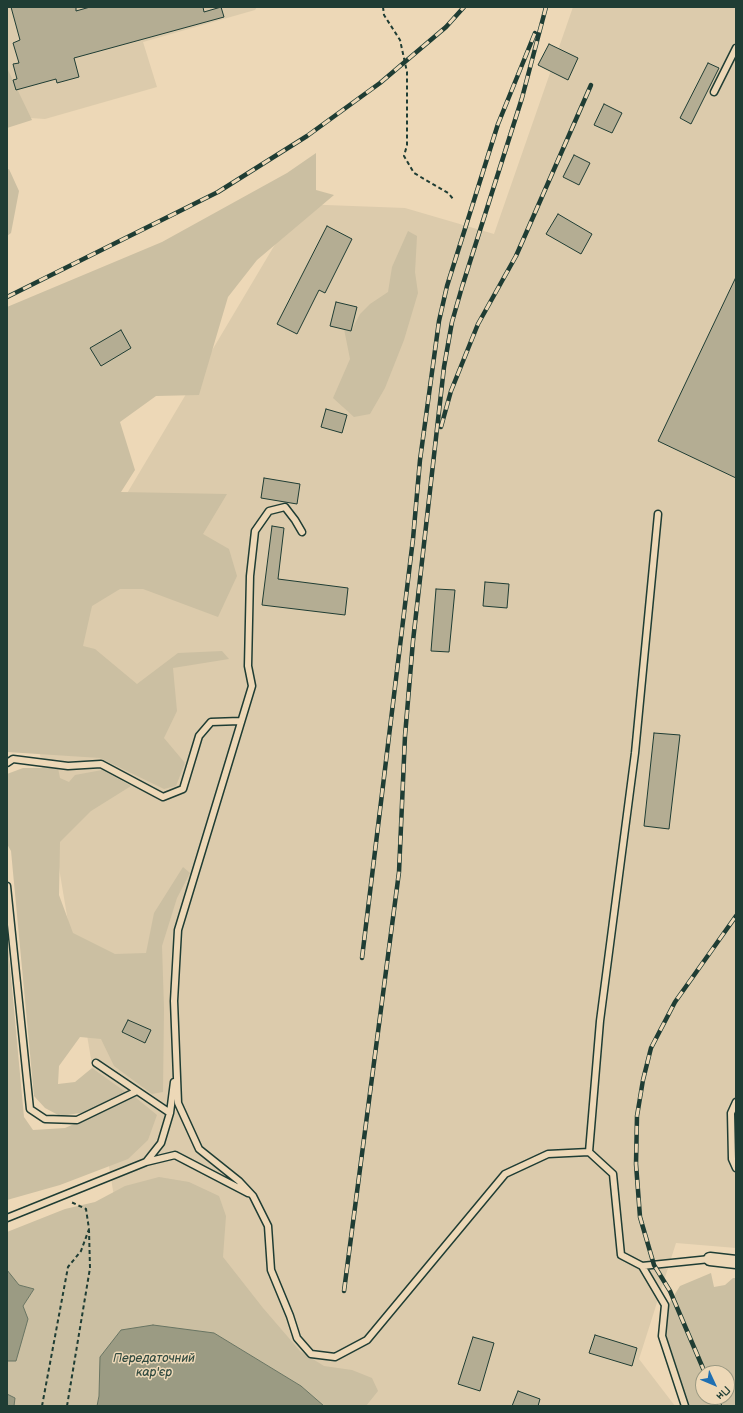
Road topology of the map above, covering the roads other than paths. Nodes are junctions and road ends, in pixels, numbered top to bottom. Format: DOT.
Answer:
graph roads {
  1 [pos="736,48"];
  2 [pos="714,92"];
  3 [pos="658,514"];
  4 [pos="302,532"];
  5 [pos="240,721"];
  6 [pos="7,763"];
  7 [pos="7,886"];
  8 [pos="96,1063"];
  9 [pos="176,1070"];
  10 [pos="137,1090"];
  11 [pos="736,1102"];
  12 [pos="170,1113"];
  13 [pos="589,1152"];
  14 [pos="146,1162"];
  15 [pos="736,1168"];
  16 [pos="253,1196"];
  17 [pos="7,1218"];
  18 [pos="710,1259"];
  19 [pos="736,1262"];
  20 [pos="642,1266"];
  21 [pos="685,1406"];
  1 -- 2 [label="lane"];
  3 -- 13 [label="lane"];
  4 -- 5 [label="lane"];
  5 -- 6 [label="lane"];
  5 -- 9 [label="lane"];
  7 -- 10 [label="lane"];
  8 -- 10 [label="lane"];
  9 -- 12 [label="lane"];
  9 -- 16 [label="lane"];
  10 -- 12 [label="lane"];
  11 -- 15 [label="lane"];
  12 -- 14 [label="lane"];
  13 -- 16 [label="lane"];
  13 -- 20 [label="lane"];
  14 -- 16 [label="lane"];
  14 -- 17 [label="lane"];
  18 -- 19 [label="street"];
  18 -- 20 [label="lane"];
  20 -- 21 [label="lane"];
}
